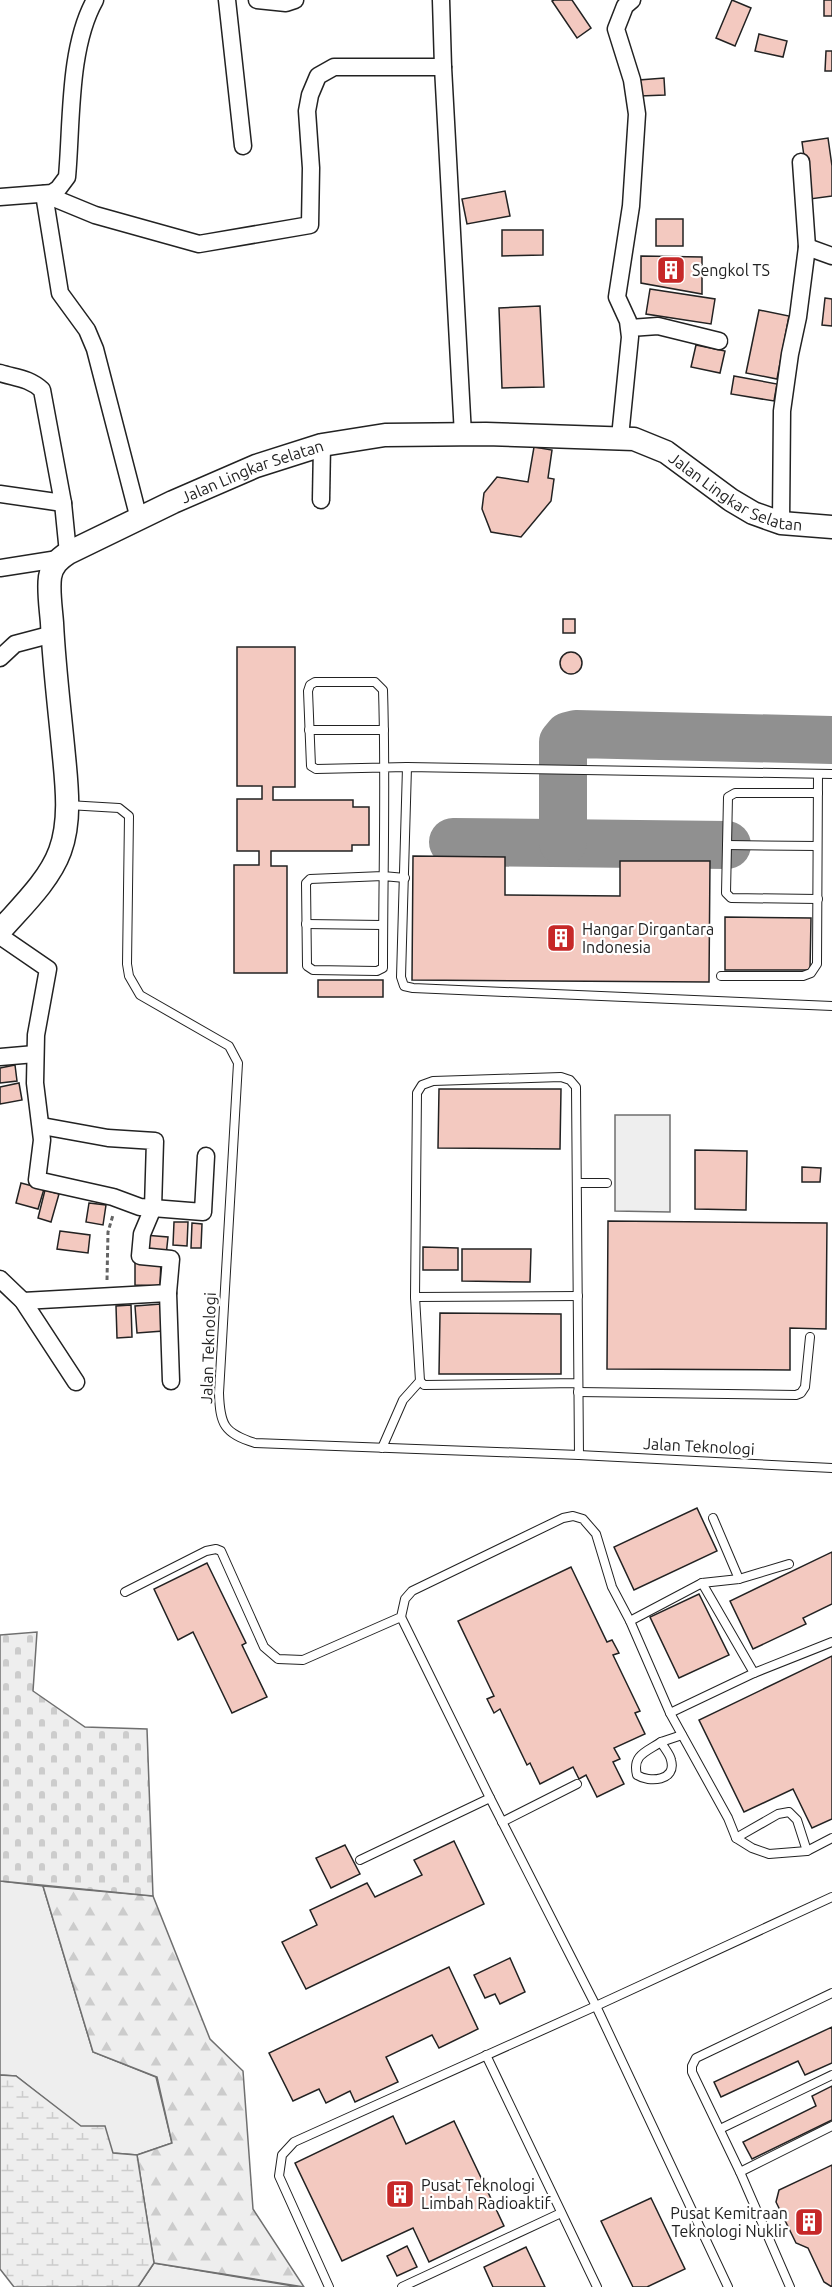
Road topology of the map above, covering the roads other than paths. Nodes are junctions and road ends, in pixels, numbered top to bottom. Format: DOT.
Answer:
graph roads {
  1 [pos="95,0"];
  2 [pos="227,0"];
  3 [pos="257,0"];
  4 [pos="295,0"];
  5 [pos="441,0"];
  6 [pos="632,0"];
  7 [pos="443,68"];
  8 [pos="243,146"];
  9 [pos="801,162"];
  10 [pos="44,194"];
  11 [pos="0,197"];
  12 [pos="807,248"];
  13 [pos="832,256"];
  14 [pos="630,328"];
  15 [pos="719,341"];
  16 [pos="0,373"];
  17 [pos="463,435"];
  18 [pos="620,437"];
  19 [pos="322,445"];
  20 [pos="0,494"];
  21 [pos="321,500"];
  22 [pos="63,503"];
  23 [pos="139,519"];
  24 [pos="781,523"];
  25 [pos="832,527"];
  26 [pos="63,556"];
  27 [pos="0,568"];
  28 [pos="53,634"];
  29 [pos="0,658"];
  30 [pos="309,730"];
  31 [pos="384,730"];
  32 [pos="384,767"];
  33 [pos="407,767"];
  34 [pos="818,774"];
  35 [pos="832,774"];
  36 [pos="818,793"];
  37 [pos="66,805"];
  38 [pos="727,845"];
  39 [pos="817,846"];
  40 [pos="382,876"];
  41 [pos="405,878"];
  42 [pos="818,899"];
  43 [pos="306,924"];
  44 [pos="382,925"];
  45 [pos="0,931"];
  46 [pos="0,936"];
  47 [pos="721,976"];
  48 [pos="832,1006"];
  49 [pos="35,1054"];
  50 [pos="0,1057"];
  51 [pos="42,1126"];
  52 [pos="206,1156"];
  53 [pos="577,1183"];
  54 [pos="607,1183"];
  55 [pos="153,1208"];
  56 [pos="0,1279"];
  57 [pos="168,1293"];
  58 [pos="578,1296"];
  59 [pos="415,1297"];
  60 [pos="23,1301"];
  61 [pos="810,1337"];
  62 [pos="171,1381"];
  63 [pos="420,1381"];
  64 [pos="76,1382"];
  65 [pos="579,1383"];
  66 [pos="579,1392"];
  67 [pos="382,1448"];
  68 [pos="579,1455"];
  69 [pos="832,1468"];
  70 [pos="713,1518"];
  71 [pos="789,1564"];
  72 [pos="739,1579"];
  73 [pos="702,1583"];
  74 [pos="125,1592"];
  75 [pos="401,1617"];
  76 [pos="630,1621"];
  77 [pos="832,1642"];
  78 [pos="754,1673"];
  79 [pos="670,1713"];
  80 [pos="682,1735"];
  81 [pos="661,1742"];
  82 [pos="577,1784"];
  83 [pos="490,1798"];
  84 [pos="502,1822"];
  85 [pos="736,1838"];
  86 [pos="832,1838"];
  87 [pos="807,1851"];
  88 [pos="360,1860"];
  89 [pos="832,1897"];
  90 [pos="832,1993"];
  91 [pos="596,2006"];
  92 [pos="486,2055"];
  93 [pos="832,2075"];
  94 [pos="832,2126"];
  95 [pos="720,2129"];
  96 [pos="740,2172"];
  97 [pos="561,2213"];
  98 [pos="329,2287"];
  99 [pos="402,2287"];
  100 [pos="597,2287"];
  101 [pos="728,2287"];
  102 [pos="790,2287"];
  1 -- 10 [label="street"];
  2 -- 8 [label="street"];
  3 -- 4 [label="street"];
  5 -- 7 [label="street"];
  6 -- 14 [label="street"];
  7 -- 10 [label="street"];
  7 -- 17 [label="street"];
  9 -- 12 [label="street"];
  10 -- 11 [label="street"];
  10 -- 23 [label="street"];
  12 -- 13 [label="street"];
  12 -- 24 [label="street"];
  14 -- 15 [label="street"];
  14 -- 18 [label="street"];
  16 -- 22 [label="street"];
  17 -- 18 [label="main road, Jalan Lingkar Selatan"];
  17 -- 19 [label="main road, Jalan Lingkar Selatan"];
  18 -- 24 [label="main road, Jalan Lingkar Selatan"];
  19 -- 21 [label="street"];
  19 -- 23 [label="main road, Jalan Lingkar Selatan"];
  20 -- 22 [label="street"];
  22 -- 26 [label="street"];
  23 -- 26 [label="main road, Jalan Lingkar Selatan"];
  24 -- 25 [label="main road, Jalan Lingkar Selatan"];
  26 -- 27 [label="street"];
  26 -- 28 [label="main road"];
  28 -- 29 [label="street"];
  28 -- 37 [label="main road"];
  30 -- 31 [label="lane"];
  30 -- 31 [label="lane"];
  30 -- 32 [label="lane"];
  31 -- 32 [label="lane"];
  32 -- 33 [label="lane"];
  32 -- 40 [label="lane"];
  33 -- 34 [label="lane"];
  33 -- 41 [label="lane"];
  34 -- 35 [label="lane"];
  34 -- 36 [label="lane"];
  36 -- 38 [label="lane"];
  36 -- 39 [label="lane"];
  37 -- 45 [label="main road"];
  37 -- 67 [label="lane, Jalan Teknologi"];
  38 -- 39 [label="lane"];
  38 -- 42 [label="lane"];
  39 -- 42 [label="lane"];
  40 -- 41 [label="lane"];
  40 -- 43 [label="lane"];
  40 -- 44 [label="lane"];
  41 -- 48 [label="lane"];
  42 -- 47 [label="lane"];
  43 -- 44 [label="lane"];
  43 -- 44 [label="lane"];
  46 -- 49 [label="street"];
  49 -- 50 [label="street"];
  49 -- 51 [label="street"];
  51 -- 55 [label="street"];
  51 -- 55 [label="street"];
  52 -- 55 [label="street"];
  53 -- 54 [label="lane"];
  53 -- 58 [label="lane"];
  53 -- 59 [label="lane"];
  55 -- 57 [label="street"];
  56 -- 60 [label="street"];
  57 -- 60 [label="street"];
  57 -- 62 [label="street"];
  58 -- 59 [label="lane"];
  58 -- 65 [label="lane"];
  59 -- 63 [label="lane"];
  60 -- 64 [label="street"];
  61 -- 66 [label="lane"];
  63 -- 65 [label="lane"];
  63 -- 67 [label="lane"];
  65 -- 66 [label="lane"];
  66 -- 68 [label="lane"];
  67 -- 68 [label="lane, Jalan Teknologi"];
  68 -- 69 [label="lane, Jalan Teknologi"];
  70 -- 72 [label="lane"];
  71 -- 72 [label="lane"];
  72 -- 73 [label="lane"];
  73 -- 76 [label="lane"];
  73 -- 78 [label="lane"];
  74 -- 75 [label="lane"];
  75 -- 76 [label="lane"];
  75 -- 83 [label="lane"];
  76 -- 79 [label="lane"];
  77 -- 78 [label="lane"];
  78 -- 79 [label="lane"];
  79 -- 80 [label="lane"];
  80 -- 81 [label="lane"];
  80 -- 85 [label="lane"];
  81 -- 81 [label="lane"];
  82 -- 84 [label="lane"];
  83 -- 84 [label="lane"];
  83 -- 88 [label="lane"];
  84 -- 91 [label="lane"];
  85 -- 87 [label="lane"];
  85 -- 87 [label="lane"];
  86 -- 87 [label="lane"];
  89 -- 91 [label="lane"];
  90 -- 95 [label="lane"];
  91 -- 92 [label="lane"];
  91 -- 101 [label="lane"];
  92 -- 97 [label="lane"];
  92 -- 98 [label="lane"];
  93 -- 95 [label="lane"];
  94 -- 96 [label="lane"];
  95 -- 96 [label="lane"];
  96 -- 102 [label="lane"];
  97 -- 99 [label="lane"];
  97 -- 100 [label="lane"];
}
